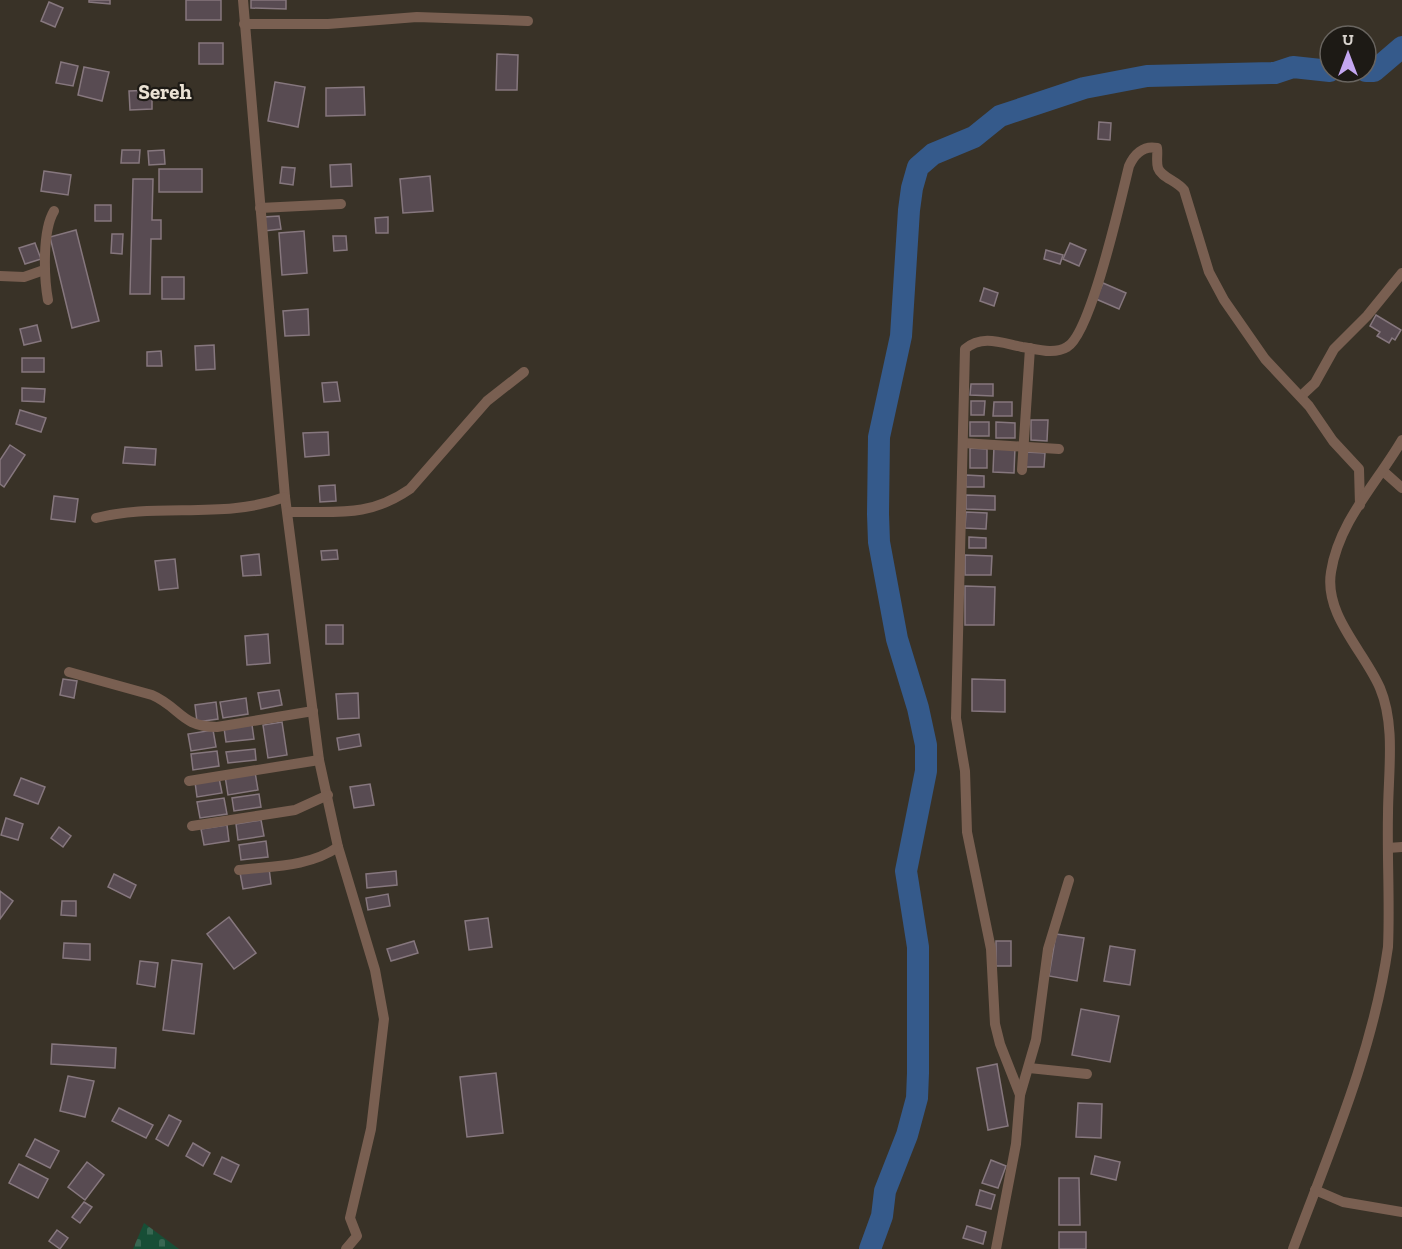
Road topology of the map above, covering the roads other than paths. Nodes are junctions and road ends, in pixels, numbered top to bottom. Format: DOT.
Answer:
graph roads {
  1 [pos="243,0"];
  2 [pos="528,21"];
  3 [pos="244,24"];
  4 [pos="341,204"];
  5 [pos="260,208"];
  6 [pos="54,211"];
  7 [pos="44,270"];
  8 [pos="1402,273"];
  9 [pos="0,276"];
  10 [pos="48,300"];
  11 [pos="1030,348"];
  12 [pos="524,372"];
  13 [pos="1301,396"];
  14 [pos="1402,440"];
  15 [pos="963,443"];
  16 [pos="1024,446"];
  17 [pos="1059,449"];
  18 [pos="1359,469"];
  19 [pos="1022,470"];
  20 [pos="1381,473"];
  21 [pos="1402,488"];
  22 [pos="285,497"];
  23 [pos="1360,505"];
  24 [pos="288,512"];
  25 [pos="96,518"];
  26 [pos="69,672"];
  27 [pos="312,711"];
  28 [pos="319,760"];
  29 [pos="189,781"];
  30 [pos="327,795"];
  31 [pos="192,826"];
  32 [pos="338,847"];
  33 [pos="1388,848"];
  34 [pos="1402,848"];
  35 [pos="238,870"];
  36 [pos="1069,880"];
  37 [pos="1029,1068"];
  38 [pos="1088,1074"];
  39 [pos="1020,1095"];
  40 [pos="1315,1190"];
  41 [pos="1402,1212"];
  42 [pos="346,1249"];
  43 [pos="996,1249"];
  44 [pos="1293,1249"];
  1 -- 3 [label="street"];
  2 -- 3 [label="street"];
  3 -- 5 [label="street"];
  4 -- 5 [label="street"];
  5 -- 22 [label="street"];
  6 -- 7 [label="street"];
  7 -- 9 [label="street"];
  7 -- 10 [label="street"];
  8 -- 13 [label="street"];
  11 -- 13 [label="street"];
  11 -- 15 [label="street"];
  11 -- 16 [label="street"];
  12 -- 24 [label="street"];
  13 -- 18 [label="street"];
  14 -- 20 [label="street"];
  15 -- 16 [label="street"];
  15 -- 39 [label="street"];
  16 -- 17 [label="street"];
  16 -- 19 [label="street"];
  18 -- 20 [label="street"];
  18 -- 23 [label="street"];
  20 -- 21 [label="street"];
  20 -- 23 [label="street"];
  22 -- 24 [label="street"];
  22 -- 25 [label="street"];
  23 -- 33 [label="street"];
  24 -- 27 [label="street"];
  26 -- 27 [label="street"];
  27 -- 28 [label="street"];
  28 -- 29 [label="street"];
  28 -- 30 [label="street"];
  30 -- 31 [label="street"];
  30 -- 32 [label="street"];
  32 -- 35 [label="street"];
  32 -- 42 [label="street"];
  33 -- 34 [label="street"];
  33 -- 40 [label="street"];
  36 -- 37 [label="street"];
  37 -- 38 [label="street"];
  37 -- 39 [label="street"];
  39 -- 43 [label="street"];
  40 -- 41 [label="street"];
  40 -- 44 [label="street"];
}
